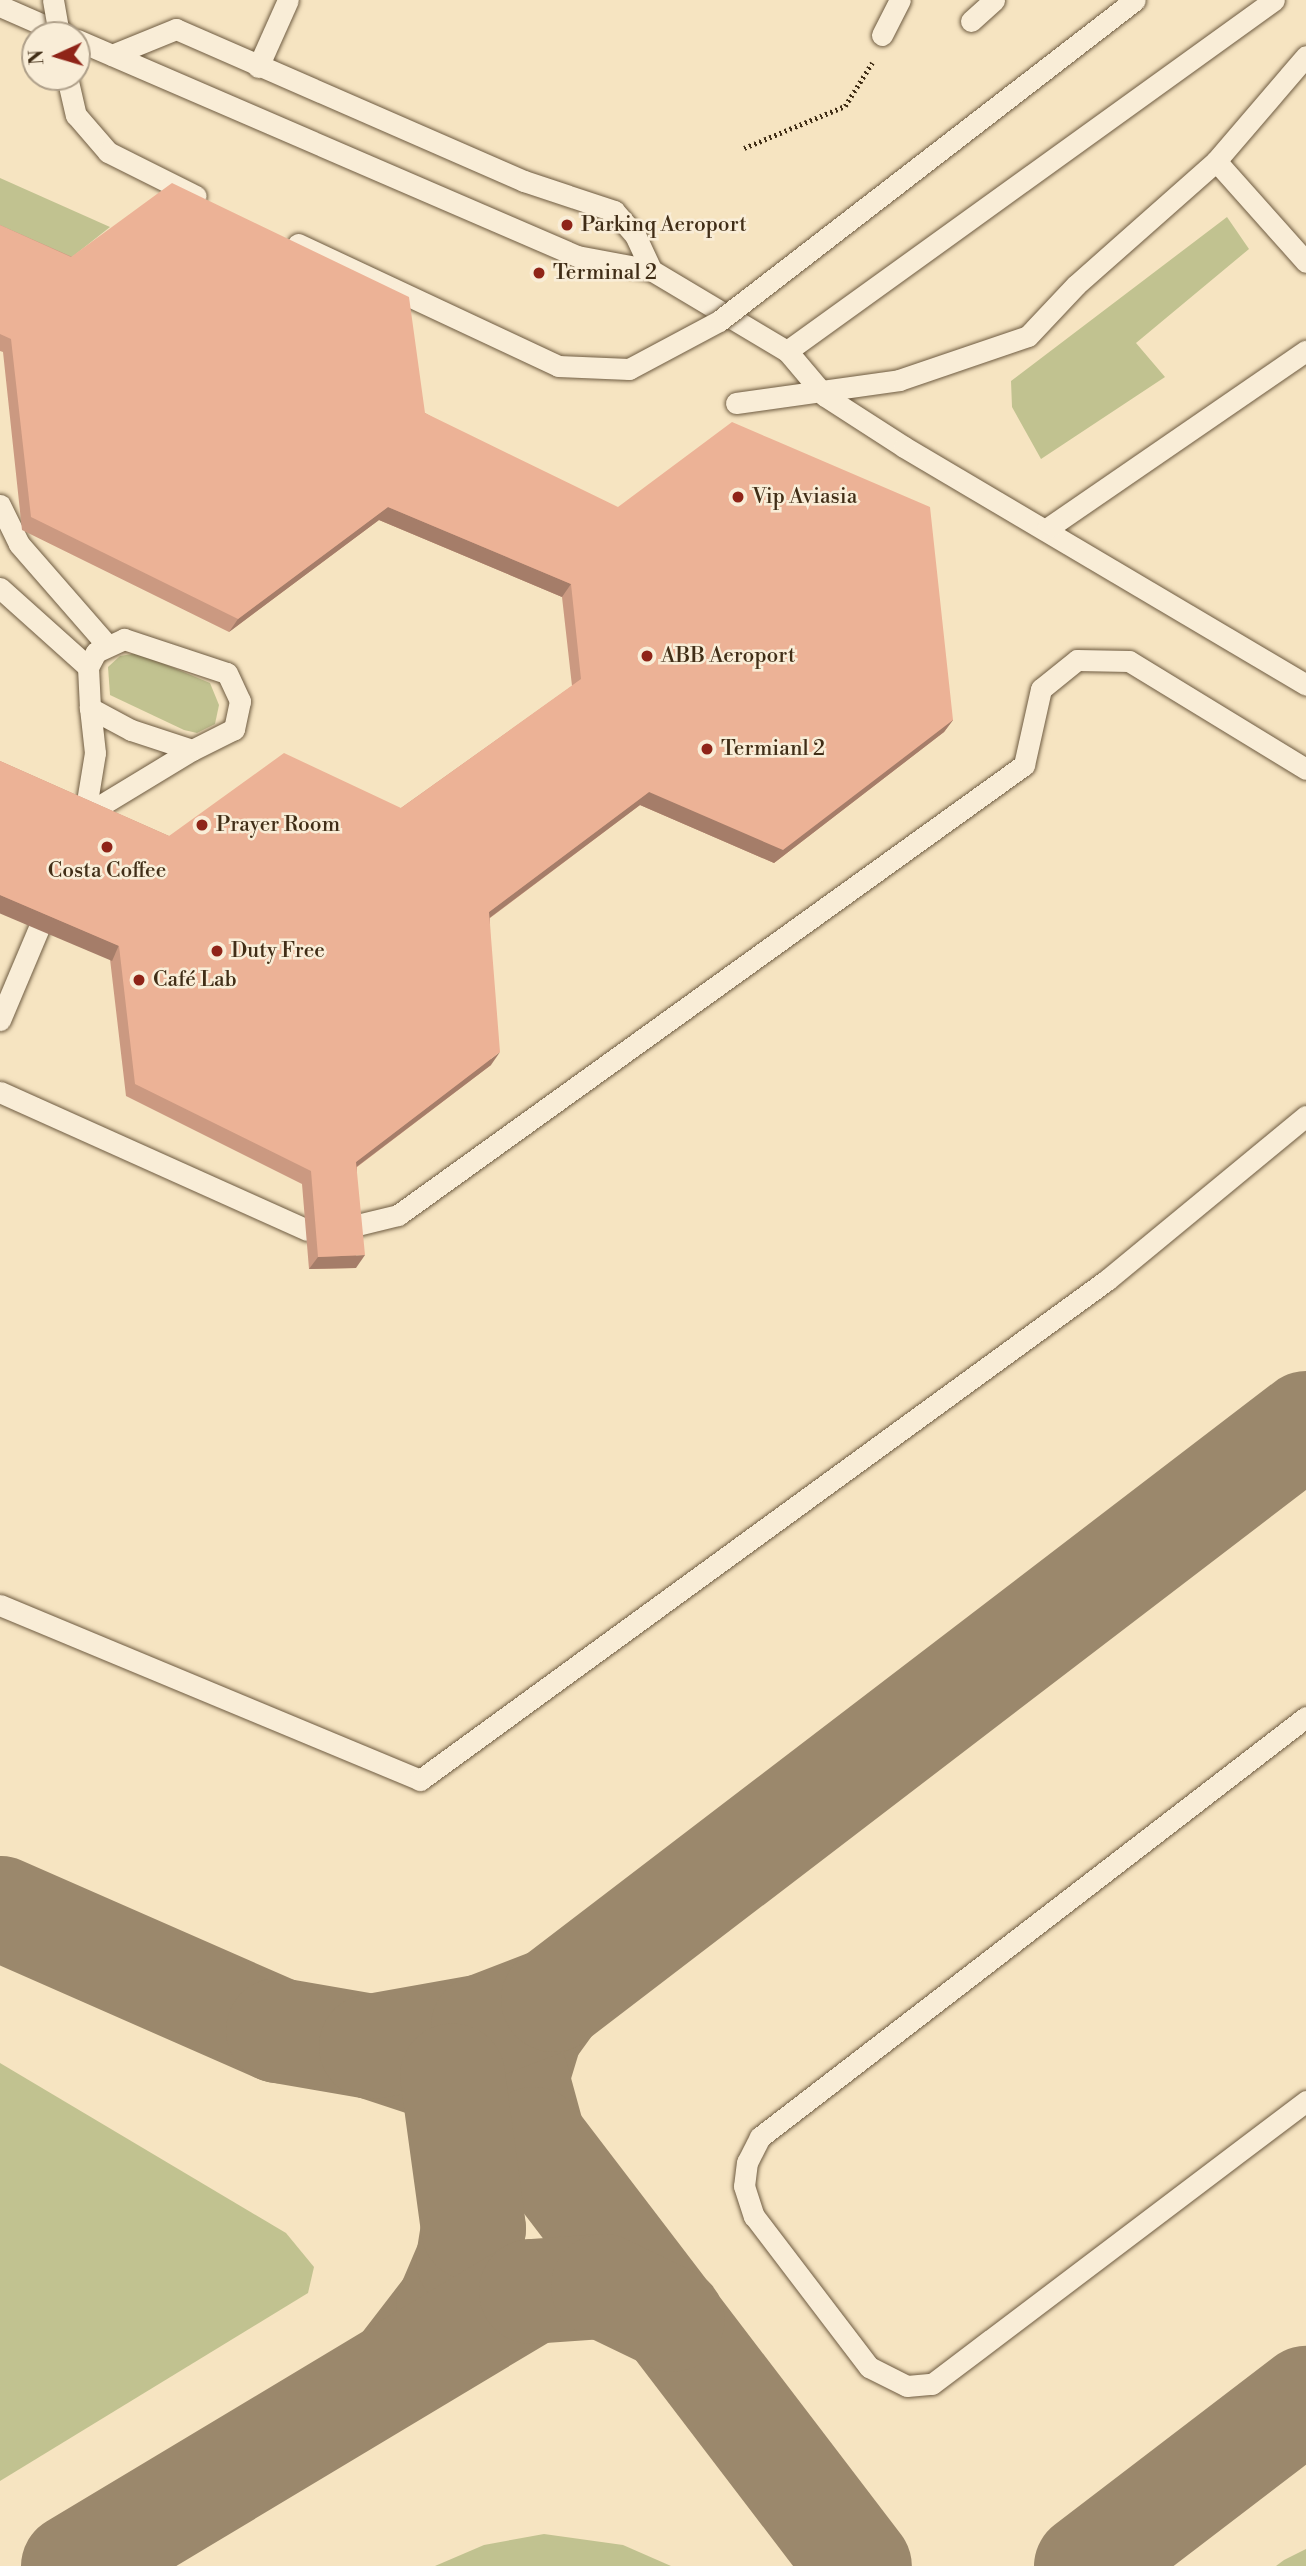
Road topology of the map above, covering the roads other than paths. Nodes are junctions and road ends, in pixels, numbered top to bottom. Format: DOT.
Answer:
graph roads {
  1 [pos="53,0"];
  2 [pos="288,0"];
  3 [pos="900,0"];
  4 [pos="994,0"];
  5 [pos="1135,0"];
  6 [pos="1274,0"];
  7 [pos="0,6"];
  8 [pos="34,21"];
  9 [pos="57,21"];
  10 [pos="971,21"];
  11 [pos="882,35"];
  12 [pos="91,46"];
  13 [pos="112,55"];
  14 [pos="1306,56"];
  15 [pos="258,67"];
  16 [pos="70,91"];
  17 [pos="1216,161"];
  18 [pos="216,206"];
  19 [pos="279,235"];
  20 [pos="1306,262"];
  21 [pos="651,270"];
  22 [pos="787,351"];
  23 [pos="1306,351"];
  24 [pos="825,396"];
  25 [pos="736,403"];
  26 [pos="0,505"];
  27 [pos="1048,528"];
  28 [pos="0,588"];
  29 [pos="107,645"];
  30 [pos="88,667"];
  31 [pos="1306,685"];
  32 [pos="90,708"];
  33 [pos="192,750"];
  34 [pos="1306,769"];
  35 [pos="88,813"];
  36 [pos="76,842"];
  37 [pos="60,879"];
  38 [pos="0,1020"];
  39 [pos="0,1092"];
  40 [pos="1306,1116"];
  41 [pos="353,1226"];
  42 [pos="307,1230"];
  43 [pos="0,1605"];
  44 [pos="1306,1717"];
  45 [pos="1306,2101"];
  1 -- 9 [label="lane, bridge"];
  2 -- 15 [label="lane"];
  3 -- 11 [label="lane"];
  4 -- 10 [label="lane"];
  5 -- 19 [label="lane, bridge"];
  6 -- 22 [label="lane"];
  7 -- 8 [label="lane"];
  12 -- 13 [label="lane"];
  13 -- 15 [label="lane"];
  13 -- 21 [label="lane"];
  14 -- 17 [label="lane"];
  15 -- 21 [label="lane"];
  16 -- 18 [label="lane, bridge"];
  17 -- 20 [label="lane"];
  17 -- 24 [label="lane"];
  21 -- 22 [label="lane"];
  22 -- 24 [label="lane"];
  23 -- 27 [label="lane"];
  24 -- 25 [label="lane"];
  24 -- 27 [label="lane"];
  26 -- 29 [label="lane"];
  27 -- 31 [label="lane"];
  28 -- 30 [label="lane"];
  29 -- 30 [label="lane"];
  29 -- 33 [label="lane"];
  30 -- 32 [label="lane"];
  32 -- 33 [label="lane"];
  32 -- 35 [label="lane"];
  33 -- 35 [label="lane"];
  34 -- 41 [label="lane"];
  35 -- 36 [label="lane"];
  37 -- 38 [label="lane"];
  39 -- 42 [label="lane"];
  40 -- 43 [label="lane"];
  44 -- 45 [label="lane"];
}
